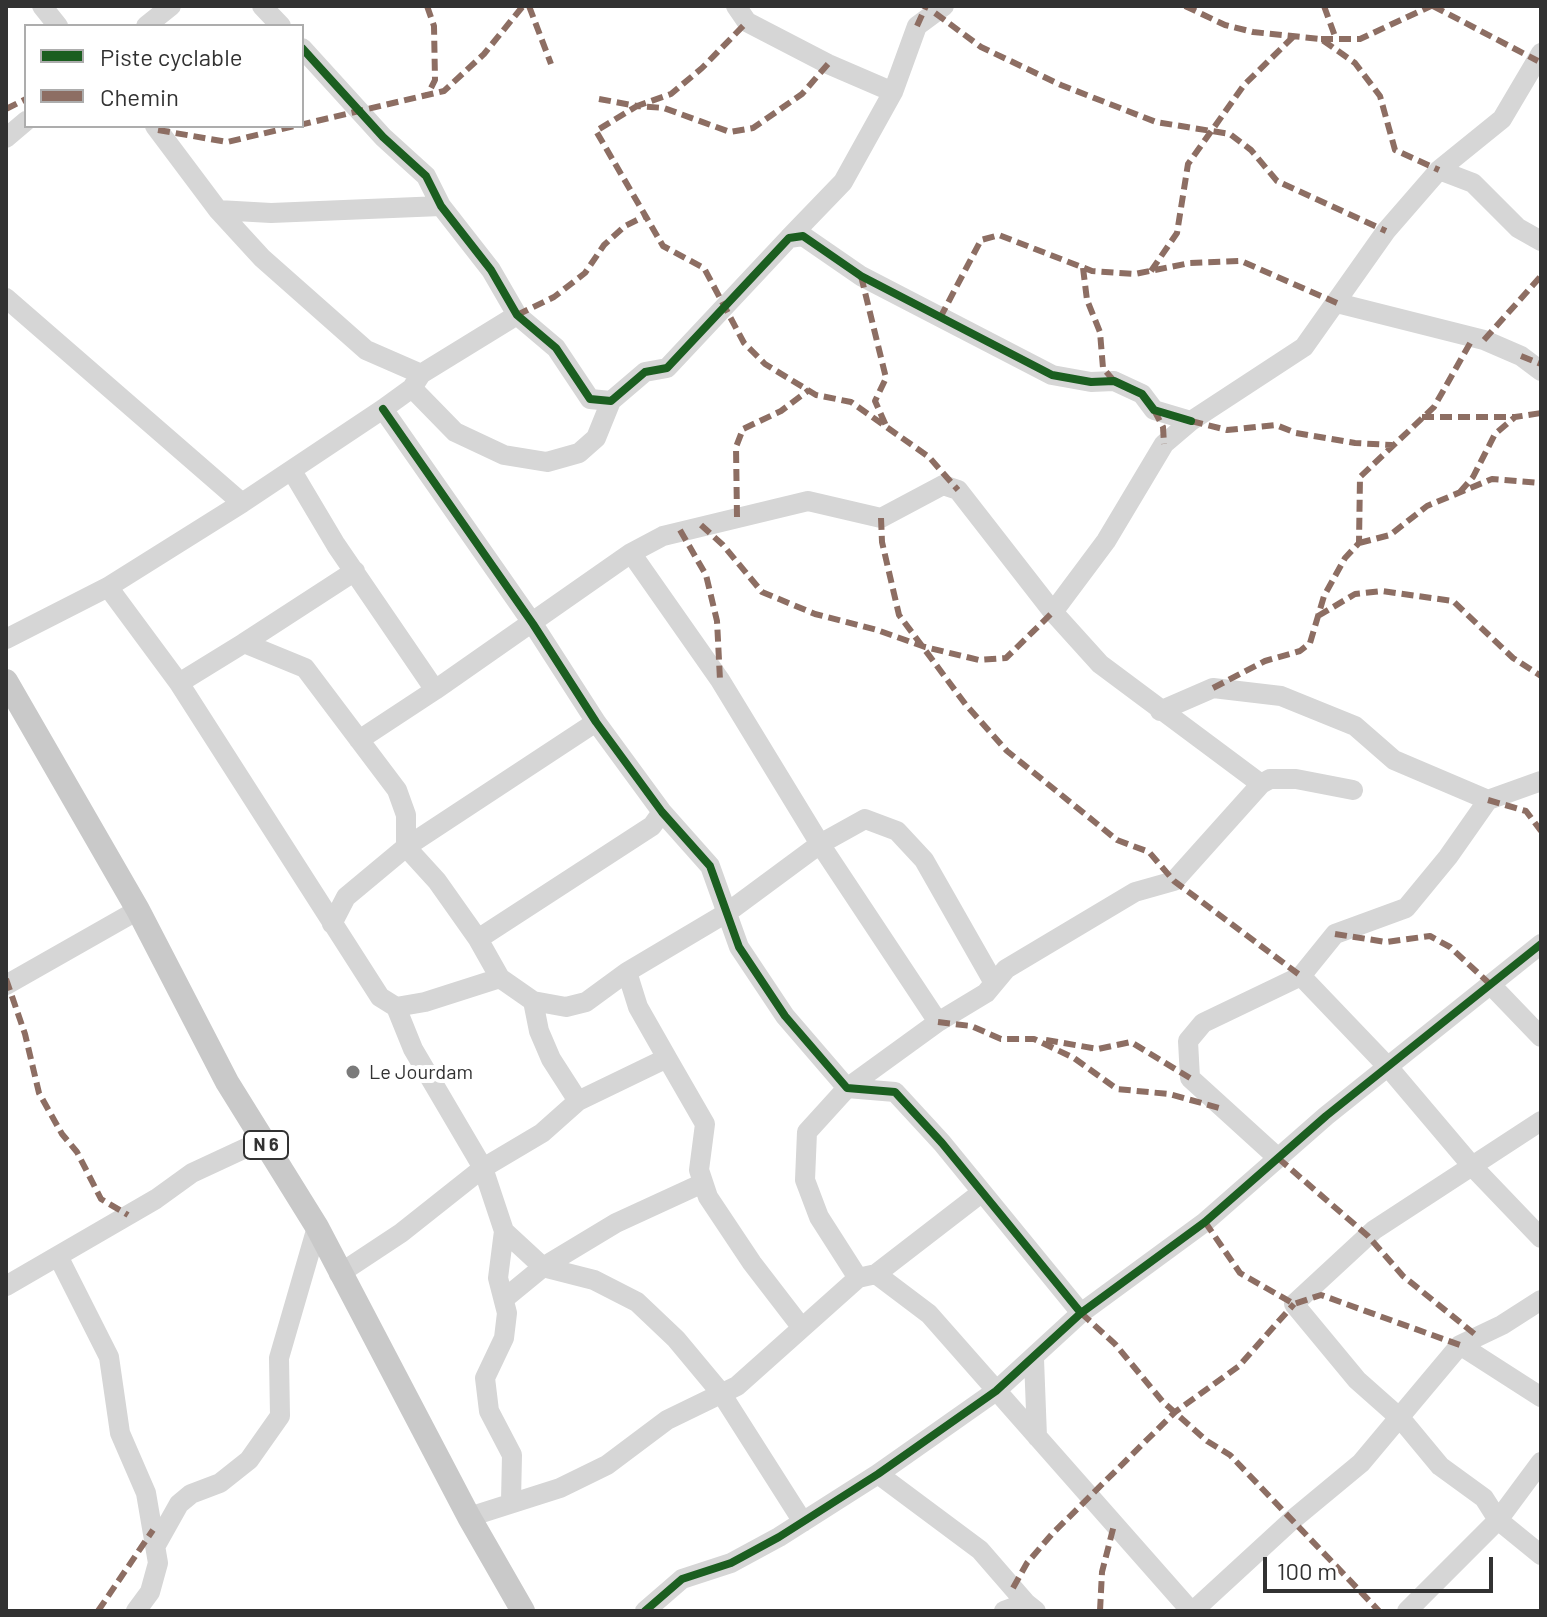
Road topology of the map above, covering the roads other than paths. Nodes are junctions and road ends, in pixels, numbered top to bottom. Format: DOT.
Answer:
graph roads {
  1 [pos="42,6"];
  2 [pos="171,6"];
  3 [pos="262,6"];
  4 [pos="736,6"];
  5 [pos="944,6"];
  6 [pos="56,24"];
  7 [pos="148,24"];
  8 [pos="279,24"];
  9 [pos="304,50"];
  10 [pos="1541,53"];
  11 [pos="893,92"];
  12 [pos="24,123"];
  13 [pos="156,128"];
  14 [pos="6,138"];
  15 [pos="1439,170"];
  16 [pos="441,206"];
  17 [pos="218,210"];
  18 [pos="789,238"];
  19 [pos="1541,241"];
  20 [pos="6,298"];
  21 [pos="1337,303"];
  22 [pos="517,315"];
  23 [pos="1541,371"];
  24 [pos="416,381"];
  25 [pos="611,401"];
  26 [pos="383,409"];
  27 [pos="1191,421"];
  28 [pos="292,471"];
  29 [pos="242,503"];
  30 [pos="631,553"];
  31 [pos="355,571"];
  32 [pos="108,587"];
  33 [pos="1053,612"];
  34 [pos="533,624"];
  35 [pos="6,639"];
  36 [pos="244,643"];
  37 [pos="6,681"];
  38 [pos="179,683"];
  39 [pos="435,690"];
  40 [pos="1160,711"];
  41 [pos="596,722"];
  42 [pos="359,740"];
  43 [pos="1541,781"];
  44 [pos="1261,784"];
  45 [pos="1353,790"];
  46 [pos="1488,800"];
  47 [pos="662,812"];
  48 [pos="820,844"];
  49 [pos="406,847"];
  50 [pos="138,910"];
  51 [pos="728,912"];
  52 [pos="332,924"];
  53 [pos="478,939"];
  54 [pos="1541,944"];
  55 [pos="627,972"];
  56 [pos="1301,976"];
  57 [pos="500,978"];
  58 [pos="994,983"];
  59 [pos="6,985"];
  60 [pos="1491,985"];
  61 [pos="533,1001"];
  62 [pos="396,1007"];
  63 [pos="938,1022"];
  64 [pos="1541,1037"];
  65 [pos="667,1058"];
  66 [pos="1389,1068"];
  67 [pos="847,1088"];
  68 [pos="578,1101"];
  69 [pos="1541,1121"];
  70 [pos="263,1140"];
  71 [pos="1278,1158"];
  72 [pos="1472,1166"];
  73 [pos="483,1168"];
  74 [pos="703,1183"];
  75 [pos="981,1193"];
  76 [pos="317,1227"];
  77 [pos="504,1231"];
  78 [pos="1541,1238"];
  79 [pos="58,1256"];
  80 [pos="543,1267"];
  81 [pos="339,1274"];
  82 [pos="867,1276"];
  83 [pos="6,1286"];
  84 [pos="504,1299"];
  85 [pos="1541,1300"];
  86 [pos="1081,1313"];
  87 [pos="802,1328"];
  88 [pos="1460,1345"];
  89 [pos="1034,1359"];
  90 [pos="996,1391"];
  91 [pos="721,1393"];
  92 [pos="1541,1397"];
  93 [pos="1401,1419"];
  94 [pos="1037,1437"];
  95 [pos="1541,1462"];
  96 [pos="878,1474"];
  97 [pos="511,1501"];
  98 [pos="469,1517"];
  99 [pos="1498,1520"];
  100 [pos="803,1522"];
  101 [pos="156,1545"];
  102 [pos="1541,1555"];
  103 [pos="1031,1607"];
  104 [pos="516,1608"];
  105 [pos="136,1611"];
  106 [pos="645,1611"];
  107 [pos="1004,1611"];
  108 [pos="1192,1611"];
  109 [pos="1407,1611"];
  1 -- 6 [label="street"];
  2 -- 7 [label="street"];
  3 -- 8 [label="street"];
  4 -- 11 [label="street"];
  5 -- 11 [label="street"];
  9 -- 16 [label="street"];
  10 -- 15 [label="street"];
  11 -- 18 [label="street"];
  12 -- 14 [label="street"];
  13 -- 17 [label="street"];
  15 -- 19 [label="street"];
  15 -- 21 [label="street"];
  16 -- 17 [label="street"];
  16 -- 22 [label="street"];
  17 -- 24 [label="street"];
  18 -- 25 [label="street"];
  18 -- 27 [label="street"];
  20 -- 29 [label="street"];
  21 -- 23 [label="street"];
  21 -- 27 [label="street"];
  22 -- 24 [label="street"];
  22 -- 25 [label="street"];
  24 -- 25 [label="street"];
  24 -- 26 [label="street"];
  26 -- 28 [label="street"];
  26 -- 34 [label="street"];
  27 -- 33 [label="street"];
  28 -- 29 [label="street"];
  28 -- 31 [label="street"];
  29 -- 32 [label="street"];
  30 -- 33 [label="street"];
  30 -- 34 [label="street"];
  30 -- 48 [label="street"];
  31 -- 36 [label="street"];
  31 -- 39 [label="street"];
  32 -- 35 [label="street"];
  32 -- 38 [label="street"];
  33 -- 40 [label="street"];
  34 -- 39 [label="street"];
  34 -- 41 [label="street"];
  36 -- 38 [label="street"];
  36 -- 42 [label="street"];
  37 -- 50 [label="main road, N 6"];
  38 -- 52 [label="street"];
  39 -- 42 [label="street"];
  40 -- 44 [label="street"];
  40 -- 46 [label="street"];
  41 -- 47 [label="street"];
  41 -- 49 [label="street"];
  42 -- 49 [label="street"];
  43 -- 46 [label="street"];
  44 -- 45 [label="street"];
  44 -- 58 [label="street"];
  46 -- 56 [label="street"];
  47 -- 51 [label="street"];
  47 -- 53 [label="street"];
  48 -- 51 [label="street"];
  48 -- 58 [label="street"];
  48 -- 63 [label="street"];
  49 -- 52 [label="street"];
  49 -- 53 [label="street"];
  50 -- 59 [label="street"];
  50 -- 70 [label="main road, N 6"];
  51 -- 55 [label="street"];
  51 -- 67 [label="street"];
  52 -- 62 [label="street"];
  53 -- 57 [label="street"];
  54 -- 60 [label="street"];
  55 -- 61 [label="street"];
  55 -- 65 [label="street"];
  56 -- 66 [label="street"];
  56 -- 71 [label="street"];
  57 -- 61 [label="street"];
  57 -- 62 [label="street"];
  58 -- 63 [label="street"];
  60 -- 64 [label="street"];
  60 -- 66 [label="street"];
  61 -- 68 [label="street"];
  62 -- 73 [label="street"];
  63 -- 67 [label="street"];
  65 -- 68 [label="street"];
  65 -- 74 [label="street"];
  66 -- 71 [label="street"];
  66 -- 72 [label="street"];
  67 -- 75 [label="street"];
  67 -- 82 [label="street"];
  68 -- 73 [label="street"];
  69 -- 72 [label="street"];
  70 -- 76 [label="main road, N 6"];
  70 -- 79 [label="street"];
  71 -- 86 [label="street"];
  72 -- 78 [label="street"];
  72 -- 93 [label="street"];
  73 -- 77 [label="street"];
  73 -- 81 [label="street"];
  74 -- 80 [label="street"];
  74 -- 87 [label="street"];
  75 -- 82 [label="street"];
  75 -- 86 [label="street"];
  76 -- 81 [label="main road, N 6"];
  76 -- 101 [label="street"];
  77 -- 80 [label="street"];
  77 -- 84 [label="street"];
  79 -- 83 [label="street"];
  79 -- 101 [label="street"];
  80 -- 84 [label="street"];
  80 -- 91 [label="street"];
  81 -- 98 [label="main road, N 6"];
  82 -- 87 [label="street"];
  82 -- 90 [label="street"];
  84 -- 97 [label="street"];
  85 -- 88 [label="street"];
  86 -- 89 [label="street"];
  87 -- 91 [label="street"];
  88 -- 92 [label="street"];
  88 -- 93 [label="street"];
  89 -- 90 [label="street"];
  89 -- 94 [label="street"];
  90 -- 94 [label="street"];
  90 -- 96 [label="street"];
  91 -- 97 [label="street"];
  91 -- 100 [label="street"];
  93 -- 99 [label="street"];
  93 -- 108 [label="street"];
  94 -- 108 [label="street"];
  95 -- 99 [label="street"];
  96 -- 100 [label="street"];
  96 -- 103 [label="street"];
  97 -- 98 [label="street"];
  98 -- 104 [label="main road, N 6"];
  99 -- 102 [label="street"];
  99 -- 109 [label="street"];
  100 -- 106 [label="street"];
  101 -- 105 [label="street"];
  103 -- 107 [label="street"];
}
